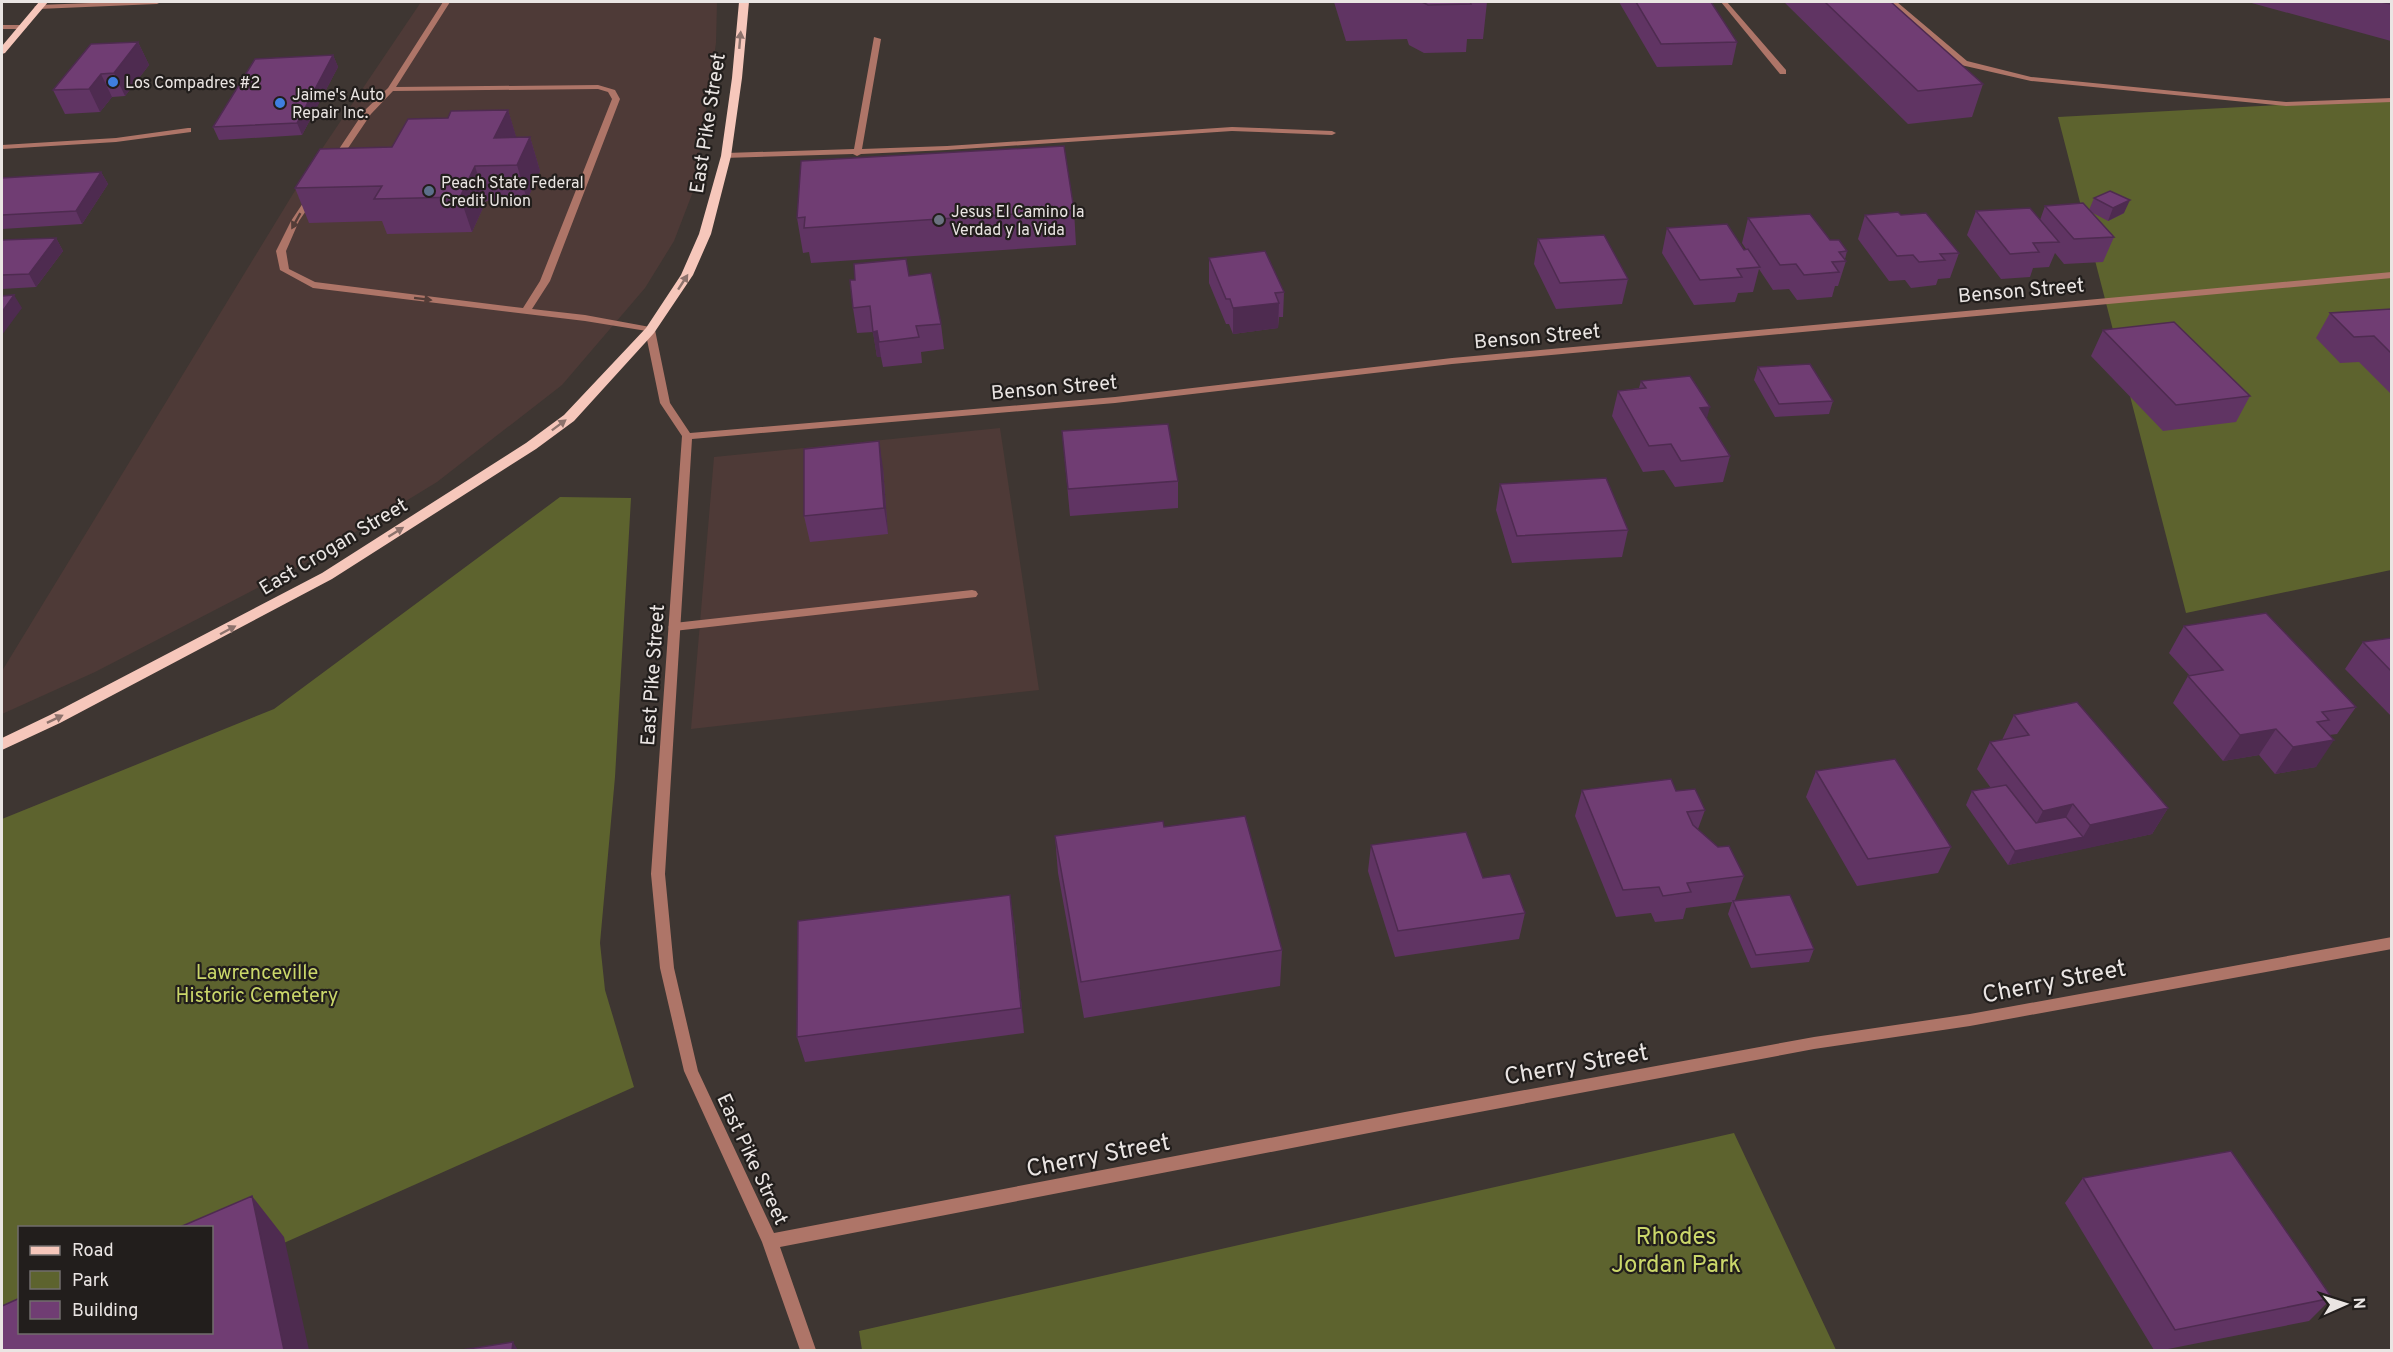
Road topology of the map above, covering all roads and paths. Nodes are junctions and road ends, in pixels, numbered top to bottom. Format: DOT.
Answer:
graph roads {
  1 [pos="156,2"];
  2 [pos="446,2"];
  3 [pos="744,2"];
  4 [pos="1724,2"];
  5 [pos="1893,2"];
  6 [pos="41,4"];
  7 [pos="2,27"];
  8 [pos="22,27"];
  9 [pos="877,39"];
  10 [pos="2,51"];
  11 [pos="1783,72"];
  12 [pos="391,89"];
  13 [pos="2391,100"];
  14 [pos="188,130"];
  15 [pos="1332,133"];
  16 [pos="2,147"];
  17 [pos="857,153"];
  18 [pos="726,156"];
  19 [pos="328,171"];
  20 [pos="315,191"];
  21 [pos="2391,275"];
  22 [pos="525,312"];
  23 [pos="650,330"];
  24 [pos="687,436"];
  25 [pos="972,594"];
  26 [pos="674,627"];
  27 [pos="2,744"];
  28 [pos="2391,943"];
  29 [pos="770,1241"];
  30 [pos="808,1350"];
  1 -- 6 [label="street"];
  2 -- 12 [label="street"];
  18 -- 3 [label="main road, East Pike Street, one-way"];
  4 -- 11 [label="street"];
  5 -- 13 [label="street"];
  6 -- 8 [label="main road"];
  7 -- 8 [label="street"];
  8 -- 10 [label="main road"];
  9 -- 17 [label="street"];
  12 -- 19 [label="street"];
  12 -- 22 [label="street"];
  14 -- 16 [label="street"];
  15 -- 17 [label="street"];
  17 -- 18 [label="street"];
  23 -- 18 [label="main road, East Pike Street, one-way"];
  20 -- 22 [label="street, one-way"];
  21 -- 24 [label="street, Benson Street"];
  22 -- 23 [label="street"];
  23 -- 24 [label="street"];
  27 -- 23 [label="main road, East Crogan Street, one-way"];
  24 -- 26 [label="street, East Pike Street"];
  25 -- 26 [label="street"];
  26 -- 29 [label="street, East Pike Street"];
  28 -- 29 [label="street, Cherry Street"];
  29 -- 30 [label="street, East Pike Street"];
}
